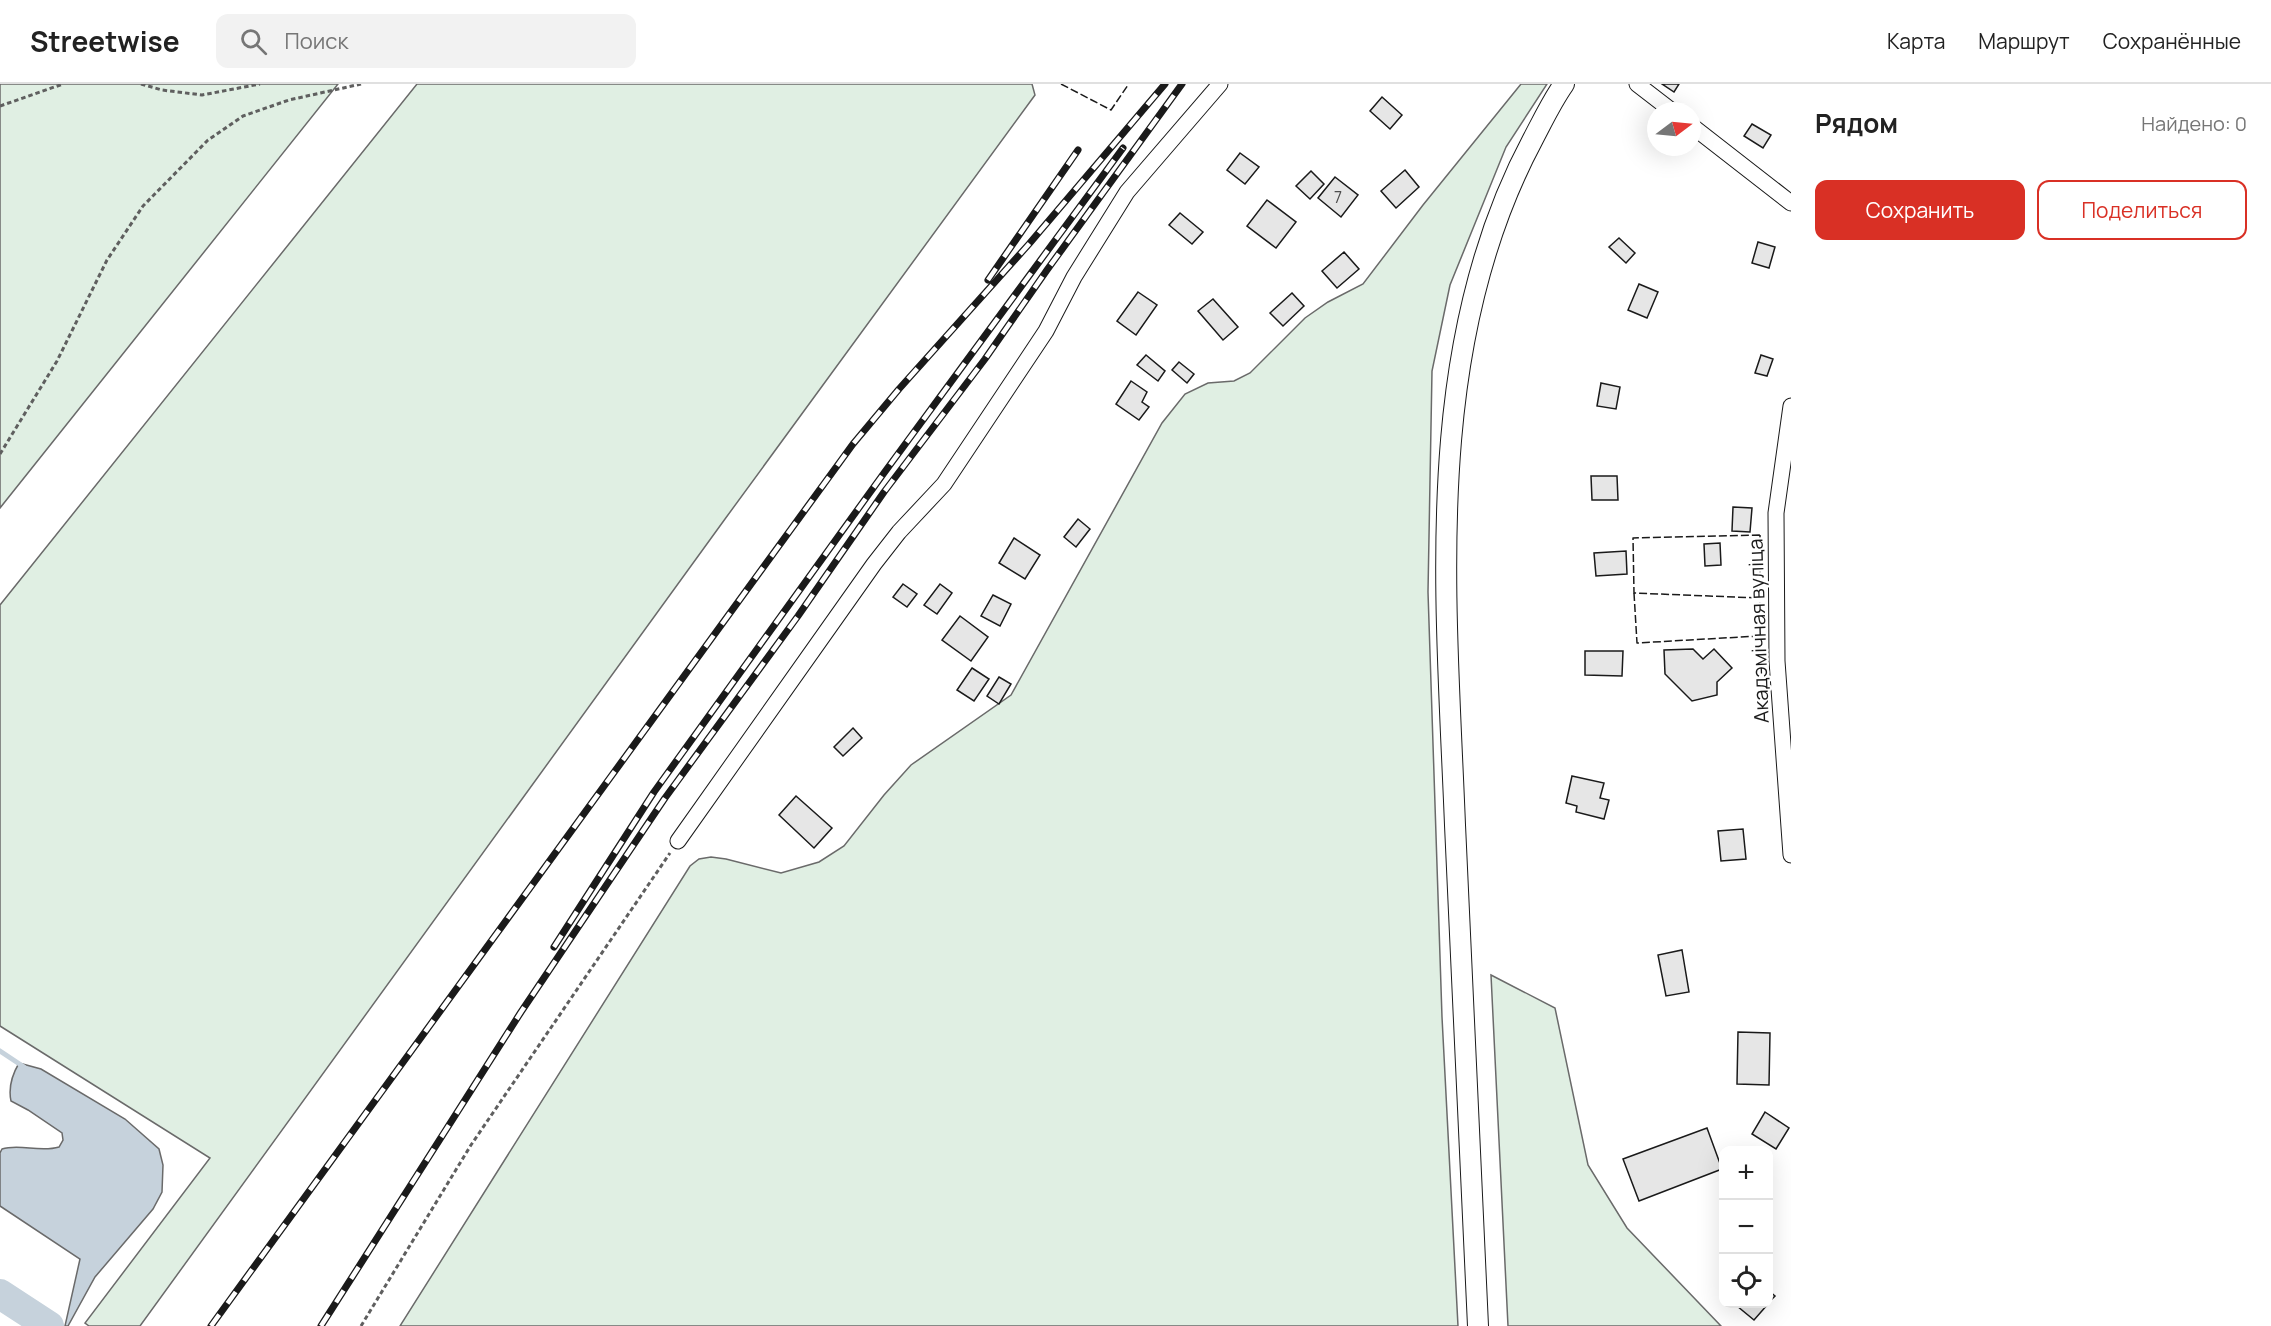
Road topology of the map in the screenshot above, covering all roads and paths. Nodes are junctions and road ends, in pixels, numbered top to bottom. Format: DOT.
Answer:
graph roads {
  1 [pos="63,84"];
  2 [pos="141,84"];
  3 [pos="260,84"];
  4 [pos="361,84"];
  5 [pos="1220,84"];
  6 [pos="1564,84"];
  7 [pos="1637,84"];
  8 [pos="1660,102"];
  9 [pos="0,106"];
  10 [pos="1701,133"];
  11 [pos="1791,203"];
  12 [pos="1791,406"];
  13 [pos="0,454"];
  14 [pos="678,841"];
  15 [pos="1791,855"];
  16 [pos="361,1326"];
  17 [pos="1478,1326"];
  1 -- 9 [label="path"];
  2 -- 3 [label="path"];
  4 -- 13 [label="path"];
  5 -- 14 [label="street"];
  6 -- 17 [label="street"];
  7 -- 8 [label="street"];
  10 -- 11 [label="street"];
  12 -- 15 [label="street, Акадэмічная вуліца"];
  14 -- 16 [label="path"];
}
